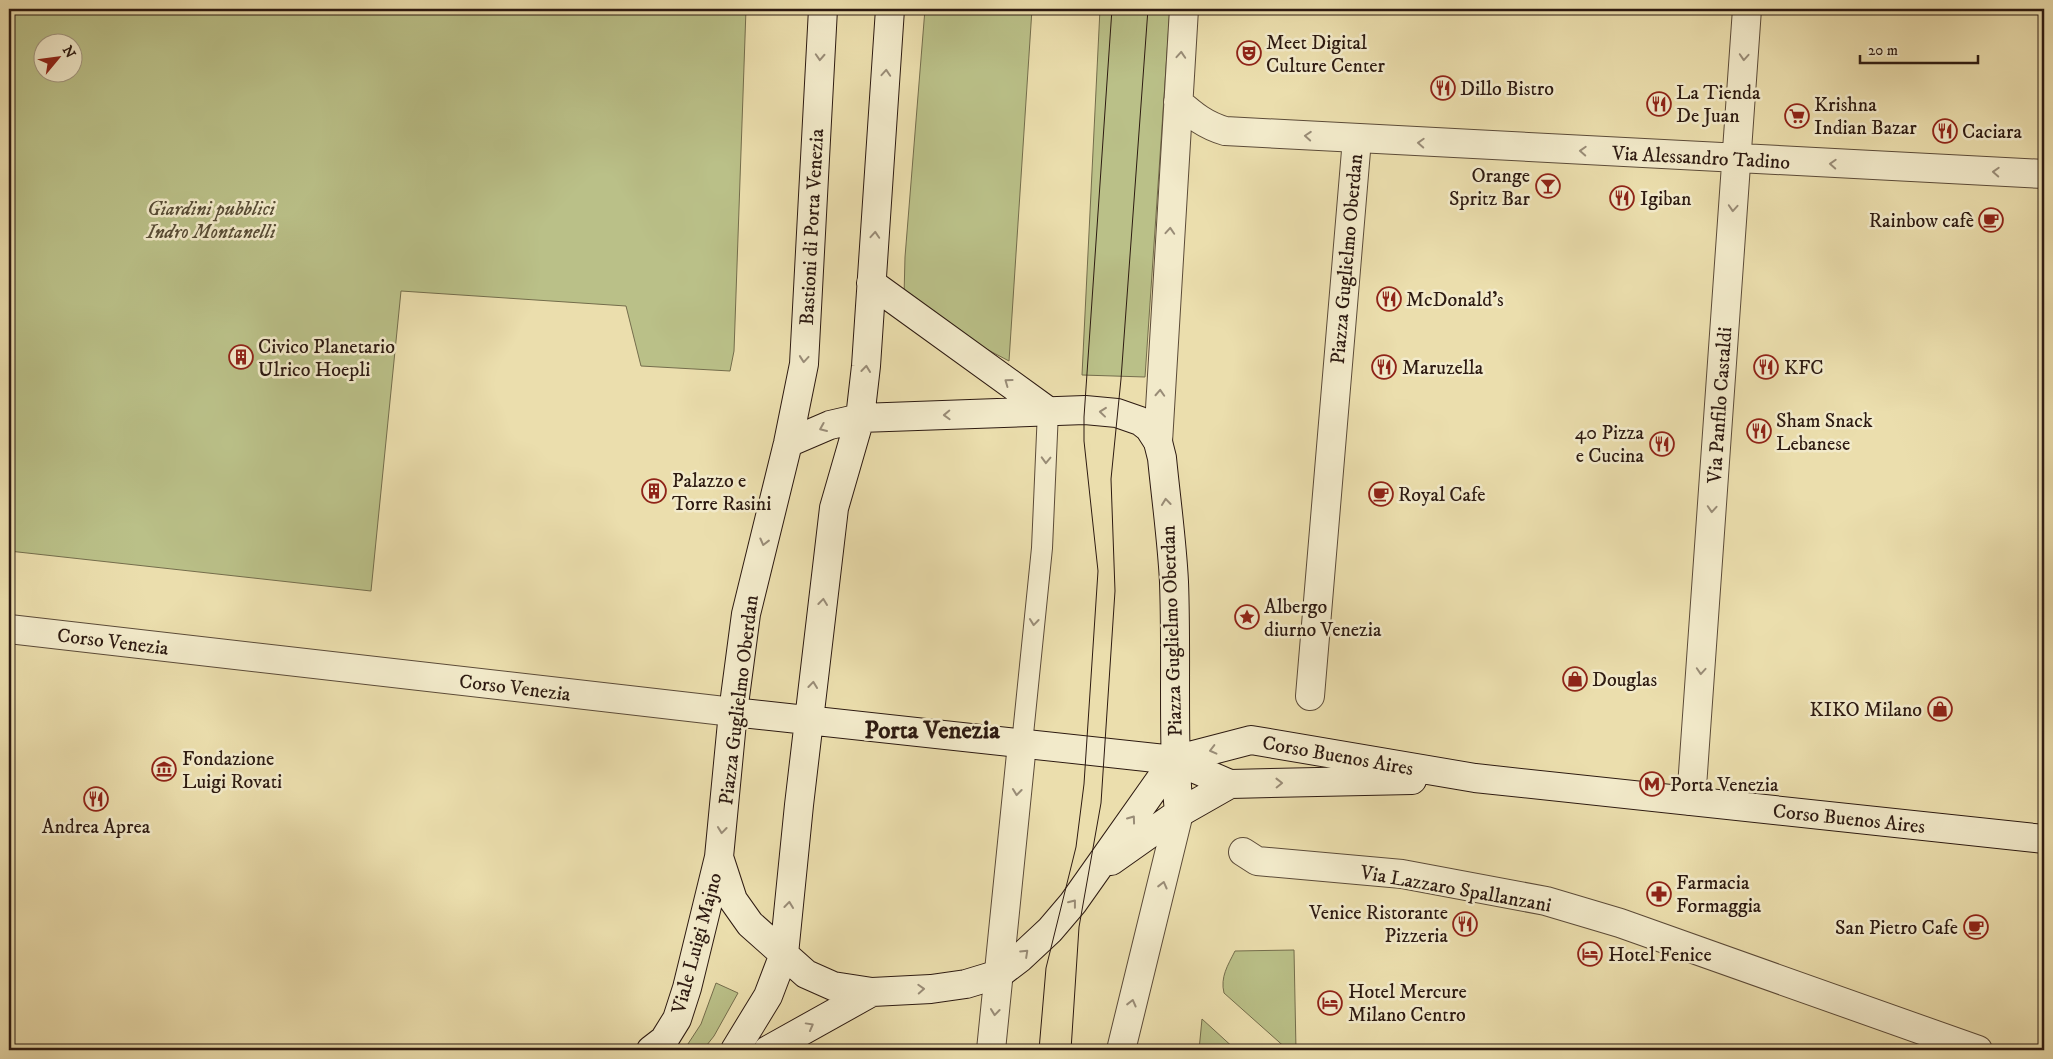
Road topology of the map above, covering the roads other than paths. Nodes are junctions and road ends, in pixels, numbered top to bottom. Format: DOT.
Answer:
graph roads {
  1 [pos="823,9"];
  2 [pos="890,9"];
  3 [pos="1184,9"];
  4 [pos="1747,9"];
  5 [pos="1178,102"];
  6 [pos="1357,139"];
  7 [pos="1737,159"];
  8 [pos="2044,174"];
  9 [pos="871,284"];
  10 [pos="1048,411"];
  11 [pos="860,418"];
  12 [pos="1158,442"];
  13 [pos="788,443"];
  14 [pos="9,629"];
  15 [pos="1310,696"];
  16 [pos="733,712"];
  17 [pos="809,720"];
  18 [pos="1022,744"];
  19 [pos="1174,760"];
  20 [pos="1475,778"];
  21 [pos="1230,784"];
  22 [pos="1691,801"];
  23 [pos="1179,814"];
  24 [pos="2044,839"];
  25 [pos="1242,852"];
  26 [pos="719,857"];
  27 [pos="1094,873"];
  28 [pos="784,954"];
  29 [pos="999,974"];
  30 [pos="872,992"];
  31 [pos="651,1050"];
  32 [pos="735,1050"];
  33 [pos="768,1050"];
  34 [pos="991,1050"];
  35 [pos="1121,1050"];
  36 [pos="1978,1050"];
  1 -- 13 [label="main road, Bastioni di Porta Venezia, one-way"];
  9 -- 2 [label="main road, one-way"];
  5 -- 3 [label="main road, one-way"];
  4 -- 7 [label="main road, Via Panfilo Castaldi, one-way"];
  6 -- 5 [label="main road, Piazza Guglielmo Oberdan, one-way"];
  12 -- 5 [label="main road, Piazza Guglielmo Oberdan, one-way"];
  7 -- 6 [label="main road, Via Alessandro Tadino, one-way"];
  6 -- 15 [label="main road, Piazza Guglielmo Oberdan"];
  8 -- 7 [label="main road, Via Alessandro Tadino, one-way"];
  7 -- 22 [label="main road, Via Panfilo Castaldi, one-way"];
  10 -- 9 [label="main road, one-way"];
  11 -- 9 [label="main road, one-way"];
  10 -- 11 [label="main road, Piazza Guglielmo Oberdan, one-way"];
  12 -- 10 [label="main road, Piazza Guglielmo Oberdan, one-way"];
  10 -- 18 [label="lane, one-way"];
  11 -- 13 [label="main road, Piazza Guglielmo Oberdan, one-way"];
  17 -- 11 [label="main road, one-way"];
  19 -- 12 [label="main road, Piazza Guglielmo Oberdan, one-way"];
  13 -- 16 [label="main road, Piazza Guglielmo Oberdan, one-way"];
  14 -- 16 [label="main road, Corso Venezia"];
  16 -- 17 [label="main road, Corso Venezia"];
  16 -- 26 [label="main road, Piazza Guglielmo Oberdan, one-way"];
  17 -- 18 [label="main road, Corso Venezia"];
  28 -- 17 [label="main road, one-way"];
  18 -- 19 [label="main road, Piazza Guglielmo Oberdan"];
  18 -- 29 [label="main road, one-way"];
  20 -- 19 [label="main road, Corso Buenos Aires, one-way"];
  19 -- 21 [label="main road, Corso Buenos Aires"];
  19 -- 23 [label="main road, Piazza Guglielmo Oberdan"];
  27 -- 19 [label="main road, Piazza Guglielmo Oberdan, one-way"];
  21 -- 20 [label="main road, Corso Buenos Aires, one-way"];
  20 -- 22 [label="main road, Corso Buenos Aires"];
  21 -- 23 [label="main road, Corso Buenos Aires"];
  22 -- 24 [label="main road, Corso Buenos Aires"];
  23 -- 27 [label="main road, Piazza Guglielmo Oberdan"];
  35 -- 23 [label="main road, Piazza Guglielmo Oberdan, one-way"];
  25 -- 36 [label="main road, Via Lazzaro Spallanzani"];
  26 -- 28 [label="main road, Piazza Guglielmo Oberdan"];
  26 -- 31 [label="main road, Viale Luigi Majno"];
  29 -- 27 [label="main road, Piazza Guglielmo Oberdan, one-way"];
  28 -- 30 [label="main road, Piazza Guglielmo Oberdan"];
  28 -- 32 [label="main road"];
  30 -- 29 [label="main road, Piazza Guglielmo Oberdan, one-way"];
  29 -- 34 [label="main road, one-way"];
  33 -- 30 [label="main road, one-way"];
}
